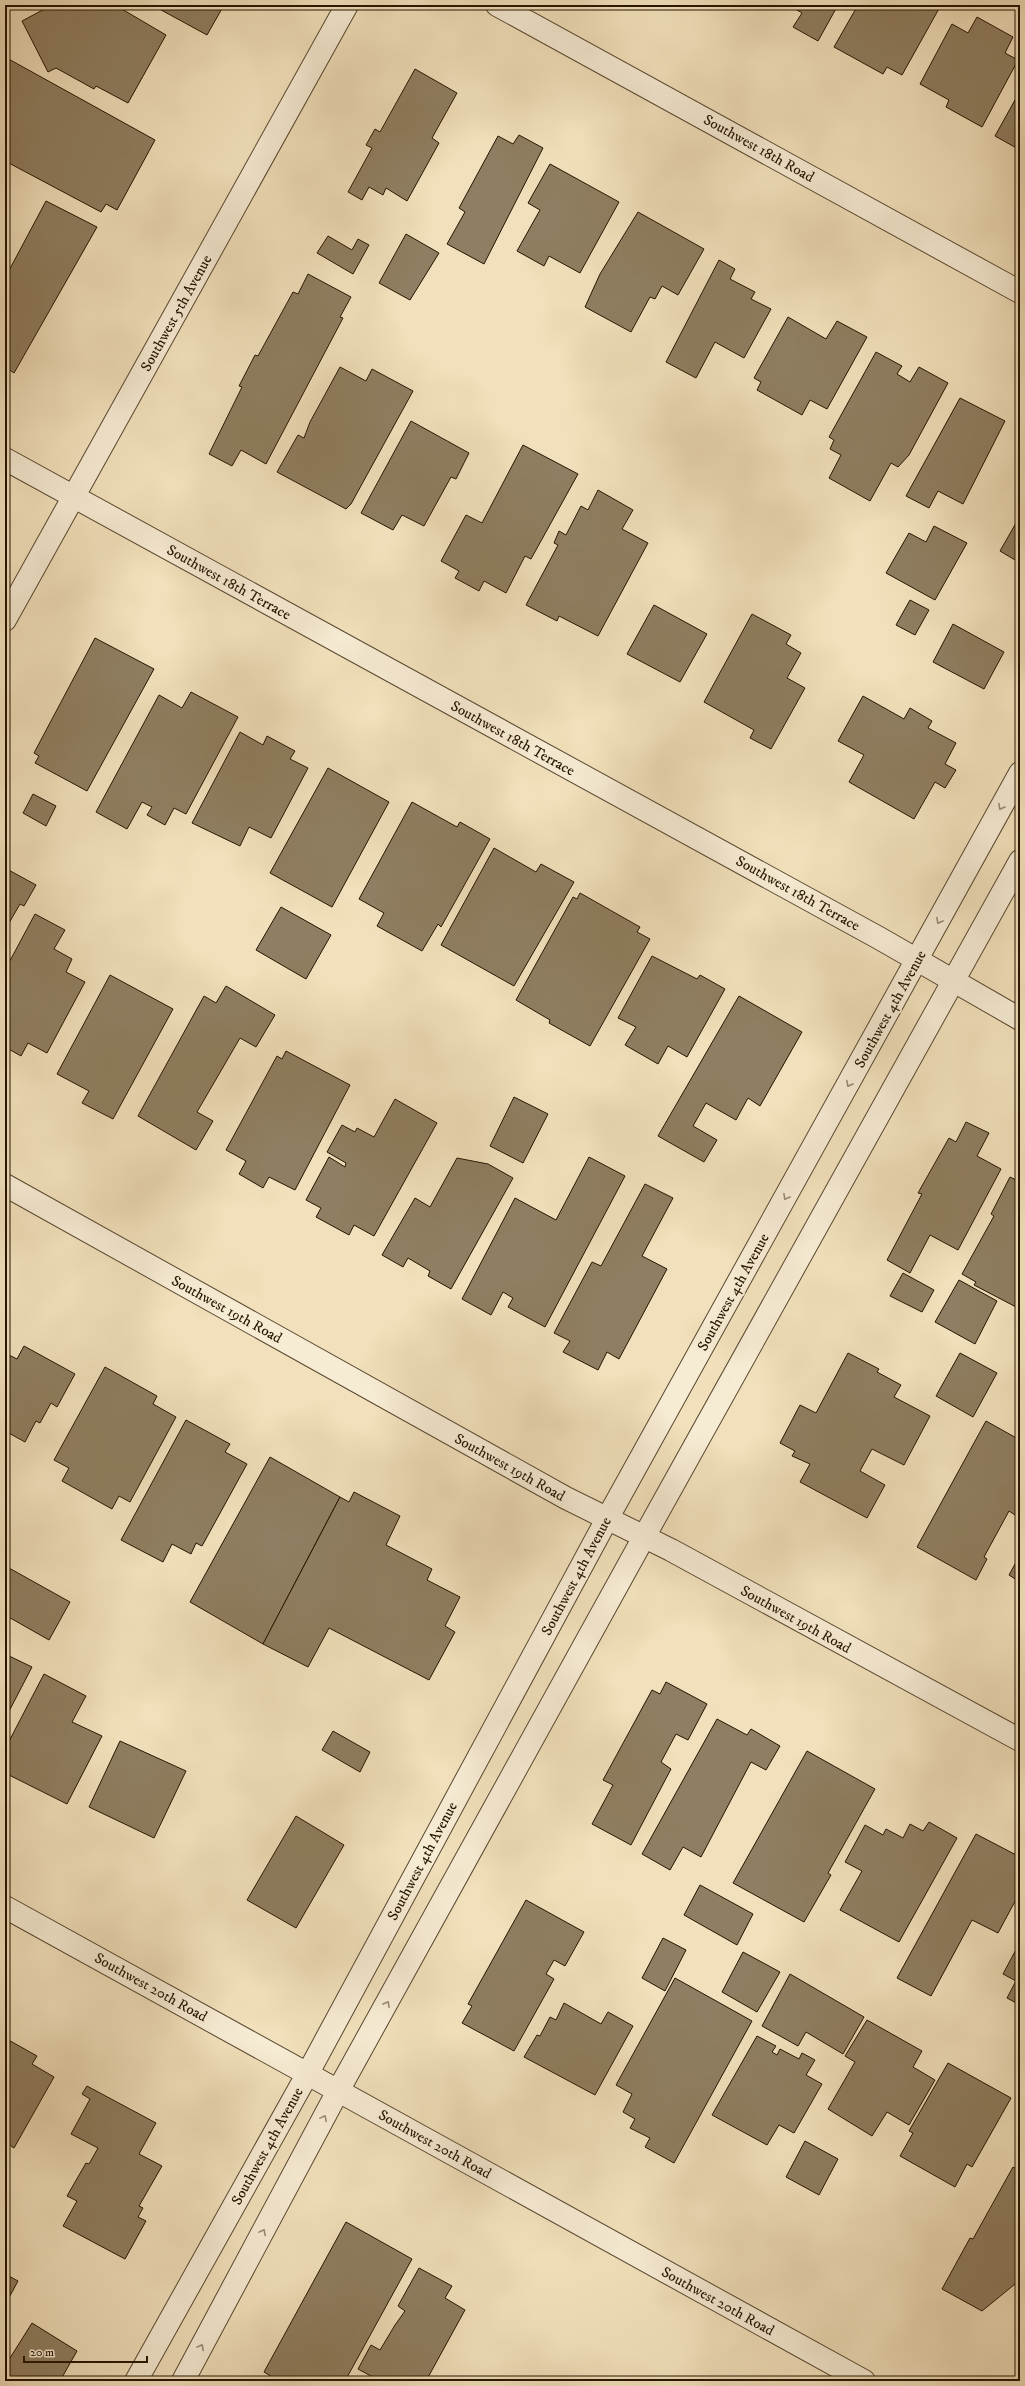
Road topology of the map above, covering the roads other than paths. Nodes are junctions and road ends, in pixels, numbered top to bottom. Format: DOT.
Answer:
graph roads {
  1 [pos="347,5"];
  2 [pos="497,5"];
  3 [pos="1020,292"];
  4 [pos="5,459"];
  5 [pos="73,496"];
  6 [pos="5,620"];
  7 [pos="1020,773"];
  8 [pos="1020,861"];
  9 [pos="917,962"];
  10 [pos="954,981"];
  11 [pos="1020,1019"];
  12 [pos="5,1185"];
  13 [pos="607,1519"];
  14 [pos="644,1537"];
  15 [pos="1020,1740"];
  16 [pos="5,1907"];
  17 [pos="308,2073"];
  18 [pos="338,2091"];
  19 [pos="136,2381"];
  20 [pos="183,2381"];
  21 [pos="864,2381"];
  1 -- 5 [label="street, Southwest 5th Avenue"];
  2 -- 3 [label="street, Southwest 18th Road"];
  4 -- 5 [label="street, Southwest 18th Terrace"];
  5 -- 6 [label="street, Southwest 5th Avenue"];
  5 -- 9 [label="street, Southwest 18th Terrace"];
  7 -- 9 [label="street, Southwest 4th Avenue, one-way"];
  8 -- 10 [label="street"];
  9 -- 10 [label="street, Southwest 18th Terrace"];
  9 -- 13 [label="street, Southwest 4th Avenue, one-way"];
  10 -- 11 [label="street, Southwest 18th Terrace"];
  10 -- 14 [label="street"];
  12 -- 13 [label="street, Southwest 19th Road"];
  13 -- 14 [label="street, Southwest 19th Road"];
  13 -- 17 [label="street, Southwest 4th Avenue"];
  14 -- 15 [label="street, Southwest 19th Road"];
  18 -- 14 [label="street, one-way"];
  16 -- 17 [label="street, Southwest 20th Road"];
  17 -- 18 [label="street, Southwest 20th Road"];
  17 -- 19 [label="street, Southwest 4th Avenue"];
  20 -- 18 [label="street, one-way"];
  18 -- 21 [label="street, Southwest 20th Road"];
}
